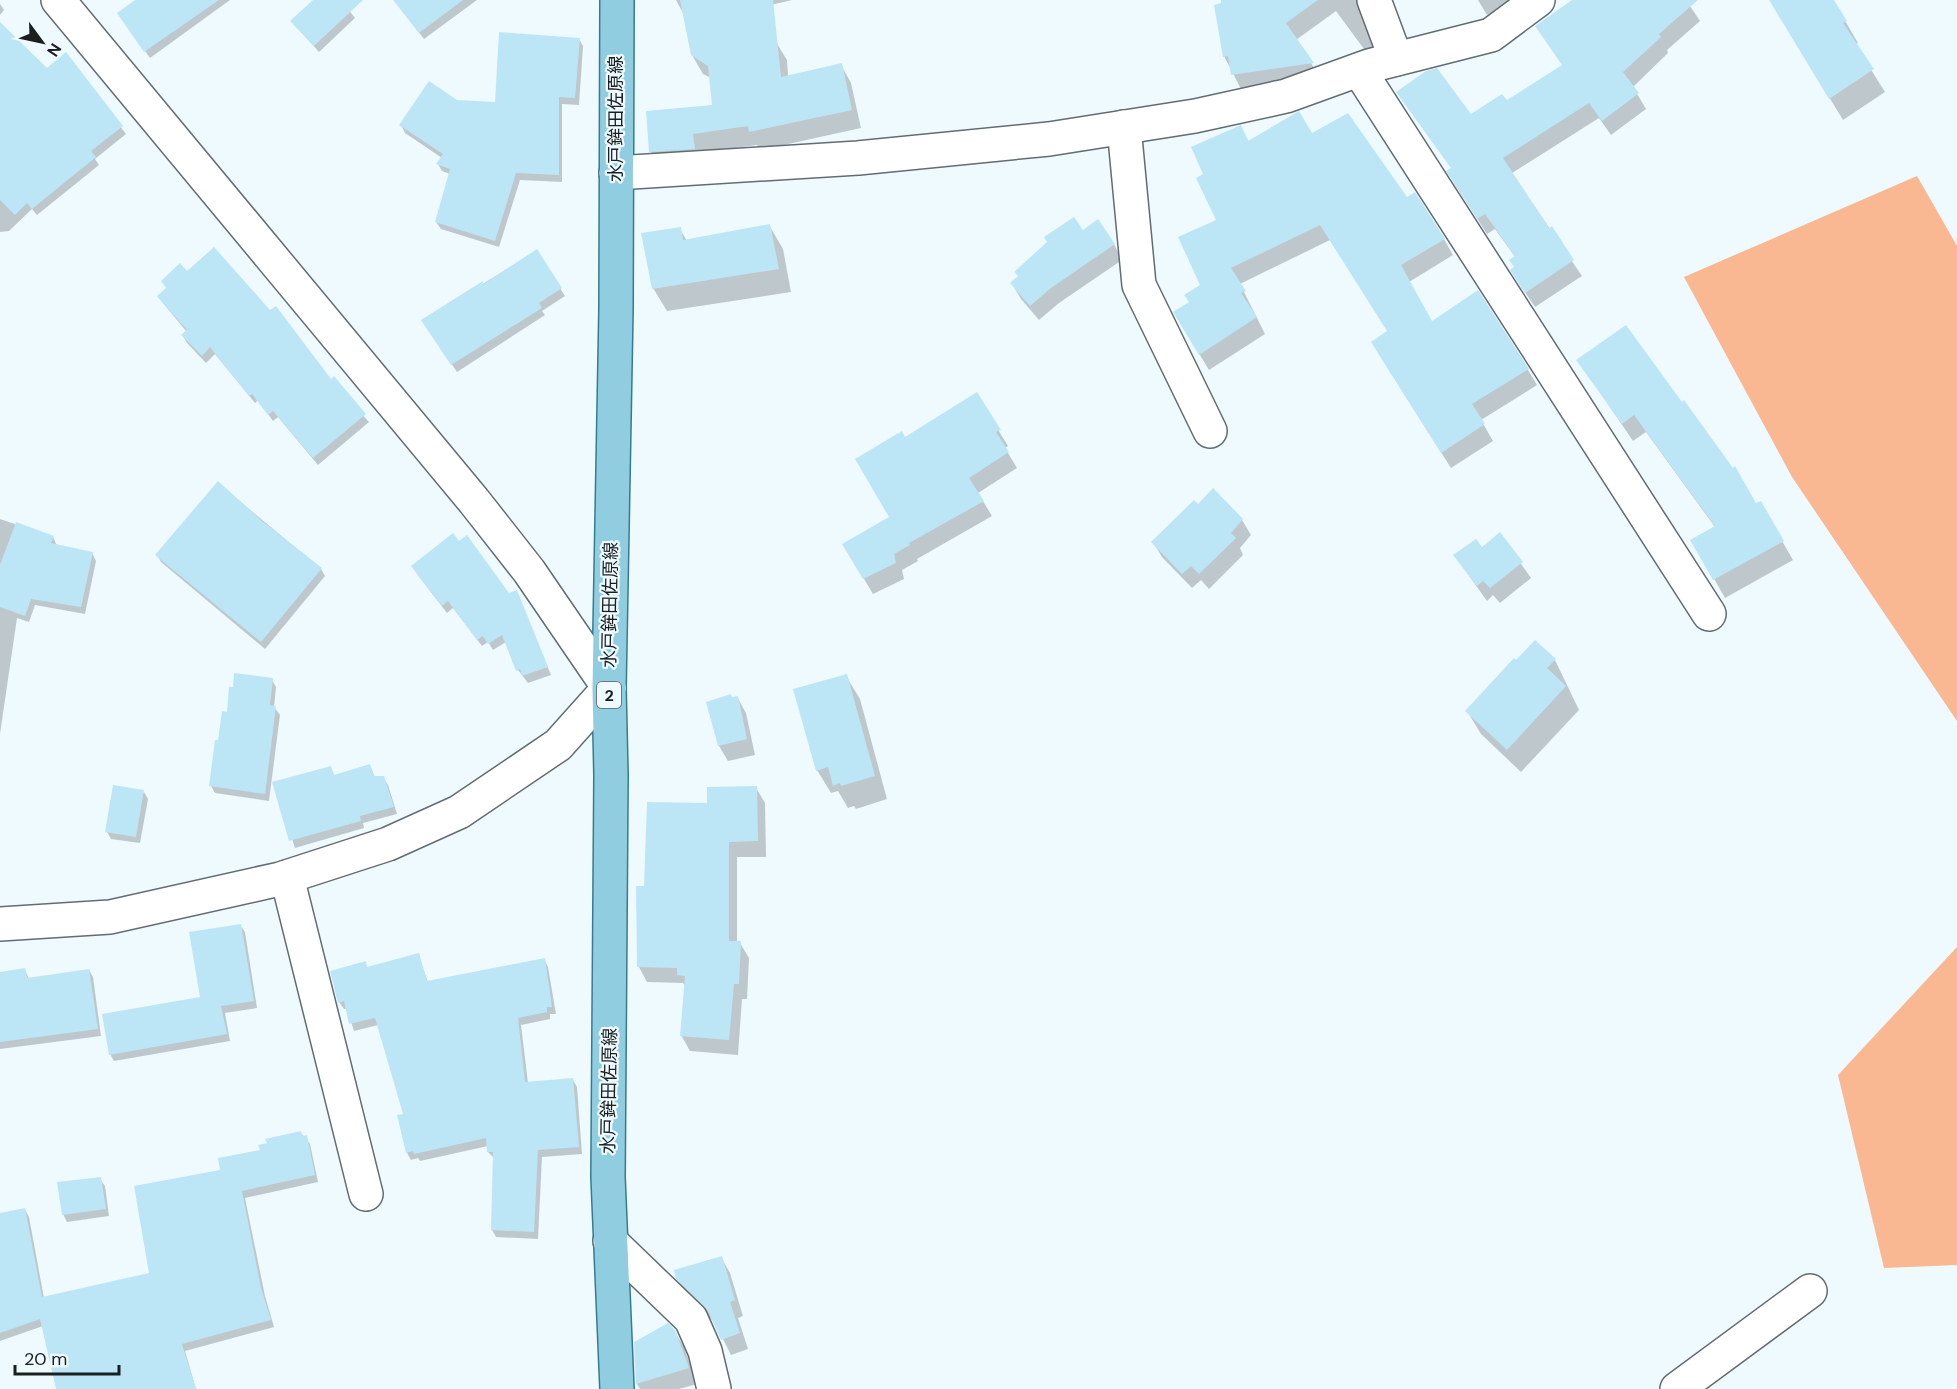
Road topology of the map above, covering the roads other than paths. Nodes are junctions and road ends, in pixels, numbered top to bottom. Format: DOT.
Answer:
graph roads {
  1 [pos="58,0"];
  2 [pos="617,0"];
  3 [pos="1374,0"];
  4 [pos="1538,0"];
  5 [pos="1396,59"];
  6 [pos="1359,70"];
  7 [pos="1124,127"];
  8 [pos="616,173"];
  9 [pos="1210,431"];
  10 [pos="1709,614"];
  11 [pos="609,688"];
  12 [pos="287,877"];
  13 [pos="0,924"];
  14 [pos="366,1194"];
  15 [pos="610,1241"];
  16 [pos="1810,1290"];
  17 [pos="617,1389"];
  18 [pos="714,1389"];
  19 [pos="1677,1389"];
  1 -- 11 [label="street"];
  2 -- 8 [label="main road, 水戸鉾田佐原線 / 2"];
  3 -- 5 [label="street"];
  4 -- 5 [label="street"];
  5 -- 6 [label="street"];
  6 -- 7 [label="street"];
  6 -- 10 [label="street"];
  7 -- 8 [label="street"];
  7 -- 9 [label="street"];
  8 -- 11 [label="main road, 水戸鉾田佐原線 / 2"];
  11 -- 12 [label="street"];
  11 -- 15 [label="main road, 水戸鉾田佐原線 / 2"];
  12 -- 13 [label="street"];
  12 -- 14 [label="street"];
  15 -- 17 [label="main road, 水戸鉾田佐原線 / 2"];
  15 -- 18 [label="street"];
  16 -- 19 [label="street"];
}
